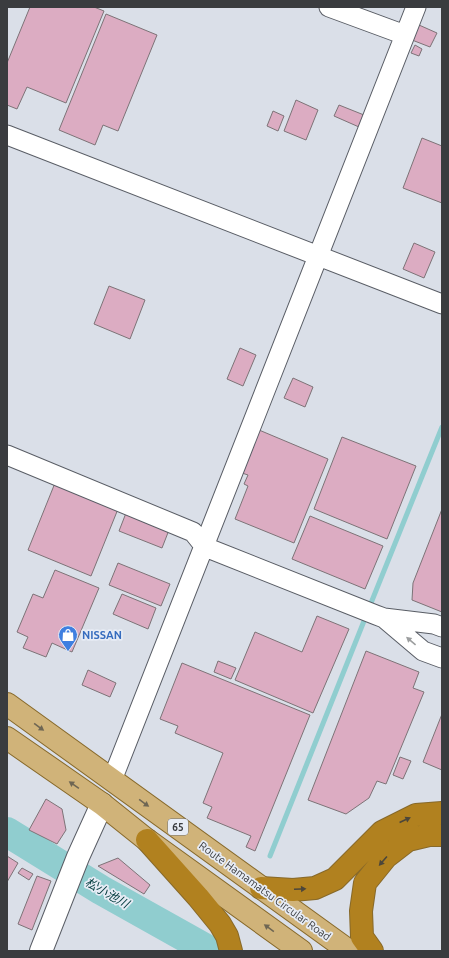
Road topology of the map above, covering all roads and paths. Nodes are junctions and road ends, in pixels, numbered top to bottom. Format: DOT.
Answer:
graph roads {
  1 [pos="329,7"];
  2 [pos="416,7"];
  3 [pos="405,35"];
  4 [pos="7,135"];
  5 [pos="319,255"];
  6 [pos="442,304"];
  7 [pos="7,455"];
  8 [pos="204,547"];
  9 [pos="380,616"];
  10 [pos="442,627"];
  11 [pos="442,658"];
  12 [pos="7,704"];
  13 [pos="7,738"];
  14 [pos="112,780"];
  15 [pos="102,804"];
  16 [pos="442,813"];
  17 [pos="442,835"];
  18 [pos="147,840"];
  19 [pos="261,888"];
  20 [pos="41,951"];
  21 [pos="231,951"];
  22 [pos="301,951"];
  23 [pos="349,951"];
  24 [pos="372,951"];
  1 -- 3 [label="street"];
  2 -- 3 [label="street"];
  3 -- 5 [label="street"];
  4 -- 5 [label="street"];
  5 -- 6 [label="street"];
  5 -- 8 [label="street"];
  7 -- 8 [label="street"];
  8 -- 9 [label="street"];
  8 -- 14 [label="street"];
  9 -- 10 [label="street"];
  11 -- 9 [label="street, one-way"];
  12 -- 14 [label="main road, Route Hamamatsu Circular Road / 65, one-way"];
  15 -- 13 [label="main road, 65, one-way"];
  14 -- 19 [label="main road, Route Hamamatsu Circular Road / 65, one-way"];
  15 -- 18 [label="main road, 65"];
  15 -- 20 [label="street"];
  19 -- 16 [label="highway, one-way"];
  17 -- 24 [label="highway, one-way"];
  18 -- 21 [label="highway"];
  22 -- 18 [label="main road, 65, one-way"];
  19 -- 23 [label="main road, Route Hamamatsu Circular Road / 65"];
}
